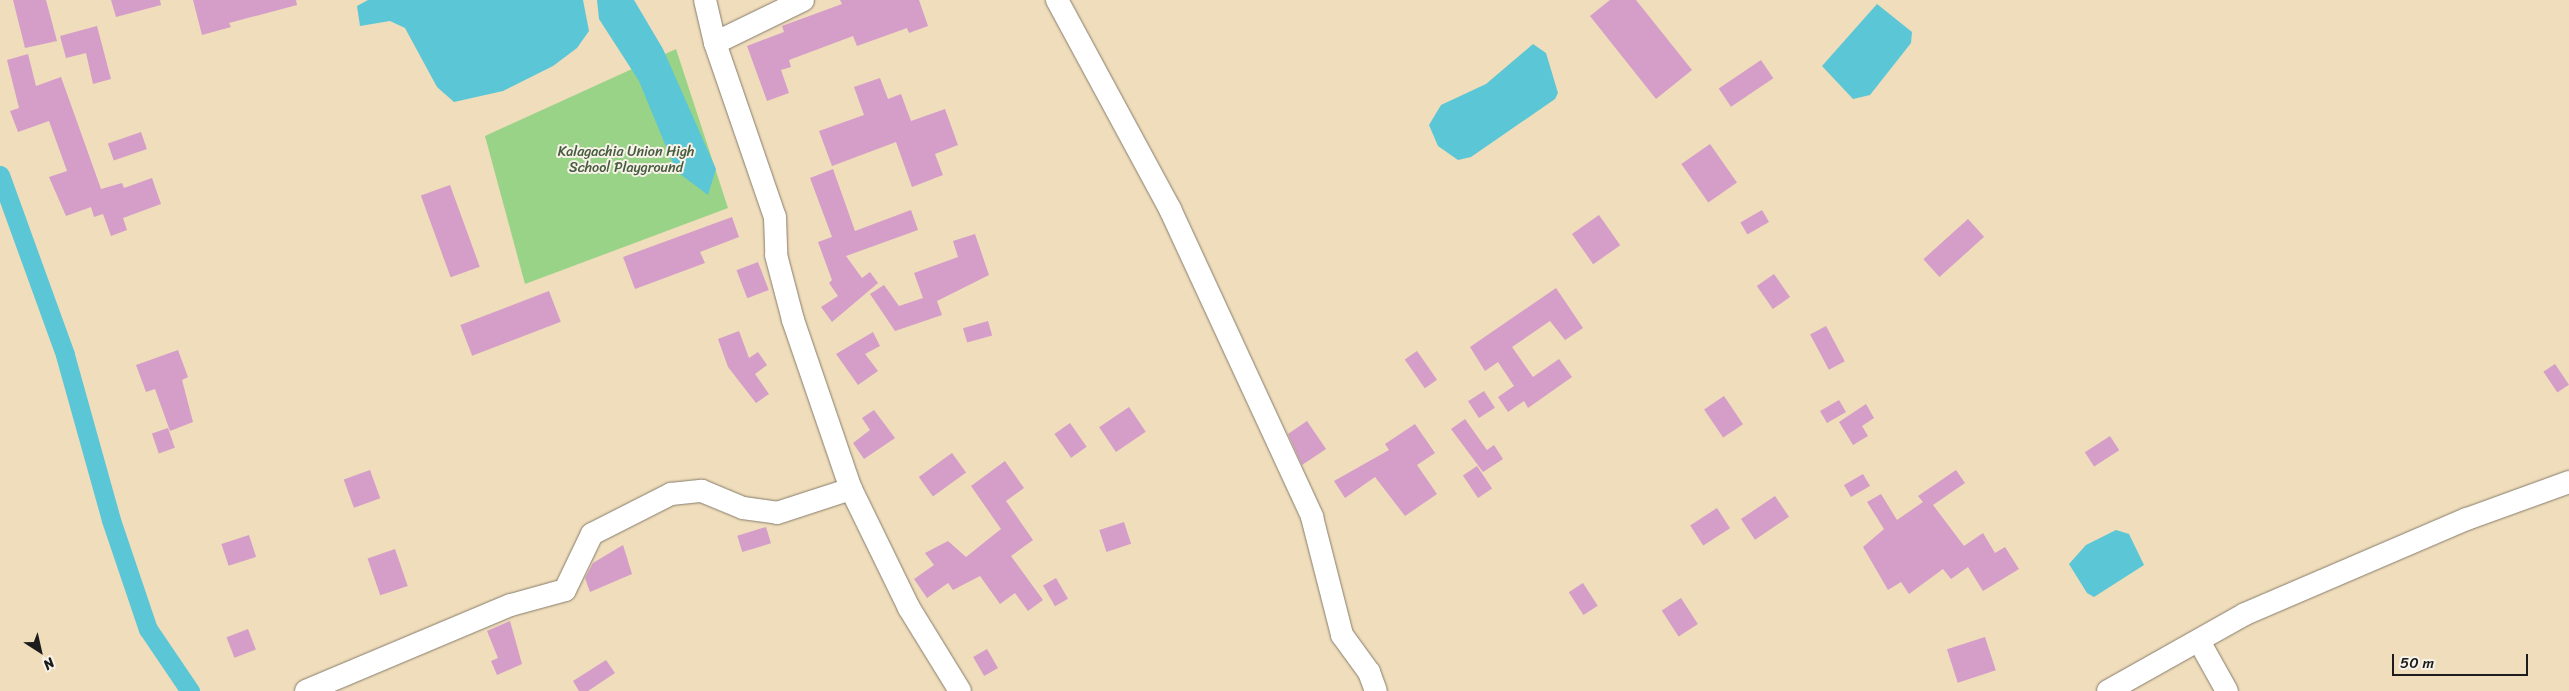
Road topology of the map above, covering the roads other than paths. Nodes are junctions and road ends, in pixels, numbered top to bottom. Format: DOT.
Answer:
graph roads {
  1 [pos="705,0"];
  2 [pos="802,0"];
  3 [pos="1057,0"];
  4 [pos="714,42"];
  5 [pos="2569,482"];
  6 [pos="851,489"];
  7 [pos="2199,641"];
  8 [pos="306,691"];
  9 [pos="960,691"];
  10 [pos="1376,691"];
  11 [pos="2108,691"];
  12 [pos="2227,691"];
  1 -- 4 [label="street"];
  2 -- 4 [label="street"];
  3 -- 10 [label="street"];
  4 -- 6 [label="street"];
  5 -- 7 [label="street"];
  6 -- 8 [label="street"];
  6 -- 9 [label="street"];
  7 -- 11 [label="street"];
  7 -- 12 [label="street"];
}
